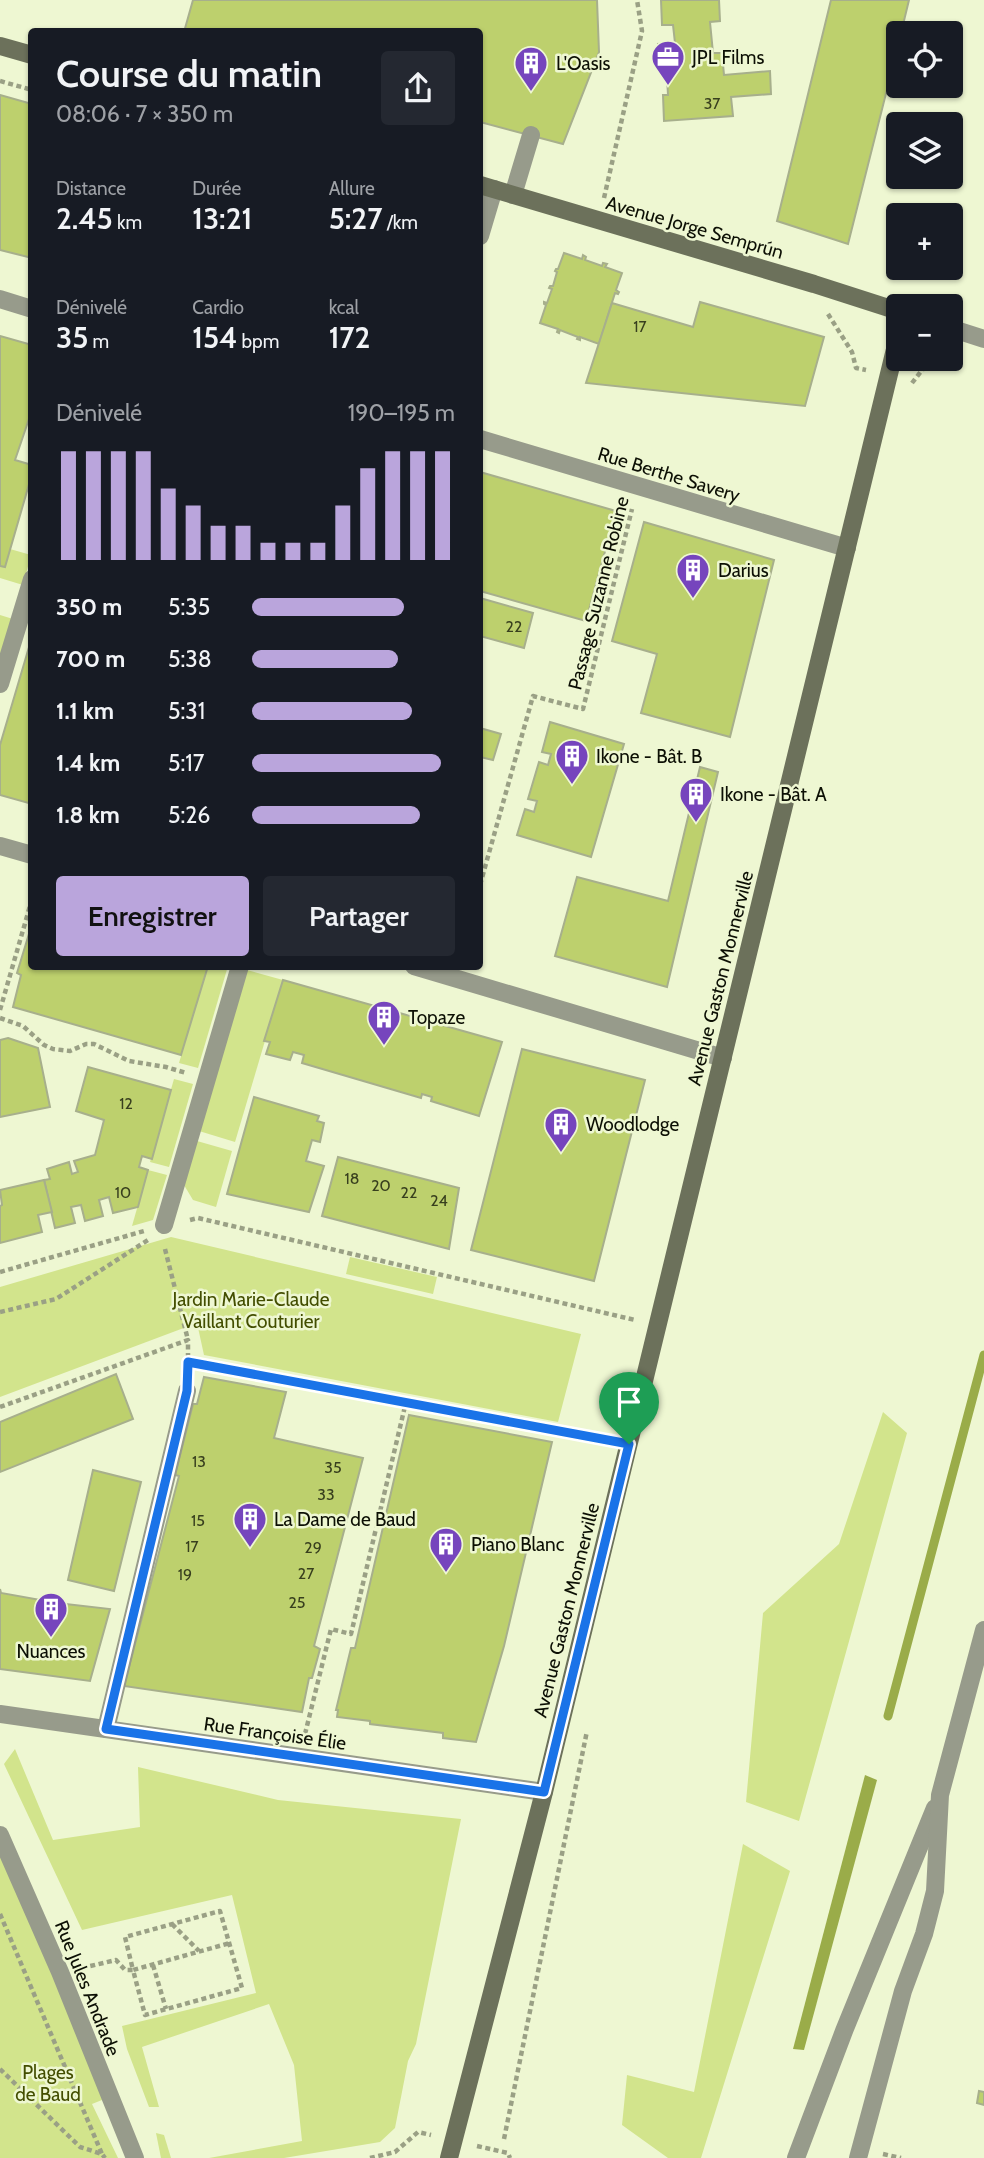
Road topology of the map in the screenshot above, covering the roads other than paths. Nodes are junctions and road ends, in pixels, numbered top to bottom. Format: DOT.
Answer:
graph roads {
  1 [pos="0,46"];
  2 [pos="28,54"];
  3 [pos="531,135"];
  4 [pos="486,187"];
  5 [pos="513,195"];
  6 [pos="483,212"];
  7 [pos="0,299"];
  8 [pos="886,307"];
  9 [pos="28,308"];
  10 [pos="963,332"];
  11 [pos="984,339"];
  12 [pos="889,371"];
  13 [pos="483,440"];
  14 [pos="846,548"];
  15 [pos="28,592"];
  16 [pos="0,684"];
  17 [pos="0,846"];
  18 [pos="28,854"];
  19 [pos="239,970"];
  20 [pos="427,970"];
  21 [pos="723,1058"];
  22 [pos="164,1225"];
  23 [pos="187,1391"];
  24 [pos="984,1630"];
  25 [pos="0,1714"];
  26 [pos="106,1729"];
  27 [pos="544,1792"];
  28 [pos="940,1795"];
  29 [pos="0,1835"];
  30 [pos="451,2149"];
  31 [pos="135,2158"];
  32 [pos="796,2158"];
  33 [pos="858,2158"];
  1 -- 2 [label="street"];
  3 -- 5 [label="street"];
  4 -- 5 [label="street, Avenue Jorge Semprún"];
  4 -- 6 [label="street"];
  5 -- 8 [label="street, Avenue Jorge Semprún"];
  7 -- 9 [label="street"];
  10 -- 11 [label="street"];
  12 -- 14 [label="street, Avenue Gaston Monnerville"];
  13 -- 14 [label="street, Rue Berthe Savery"];
  14 -- 21 [label="street, Avenue Gaston Monnerville"];
  15 -- 16 [label="street"];
  17 -- 18 [label="street"];
  19 -- 22 [label="street"];
  20 -- 21 [label="street"];
  21 -- 27 [label="street, Avenue Gaston Monnerville"];
  23 -- 26 [label="street"];
  24 -- 28 [label="street"];
  25 -- 26 [label="street, Rue Françoise Élie"];
  26 -- 27 [label="street, Rue Françoise Élie"];
  27 -- 30 [label="street, Avenue Gaston Monnerville"];
  28 -- 32 [label="street"];
  28 -- 33 [label="street"];
  29 -- 31 [label="street, Rue Jules Andrade"];
}
